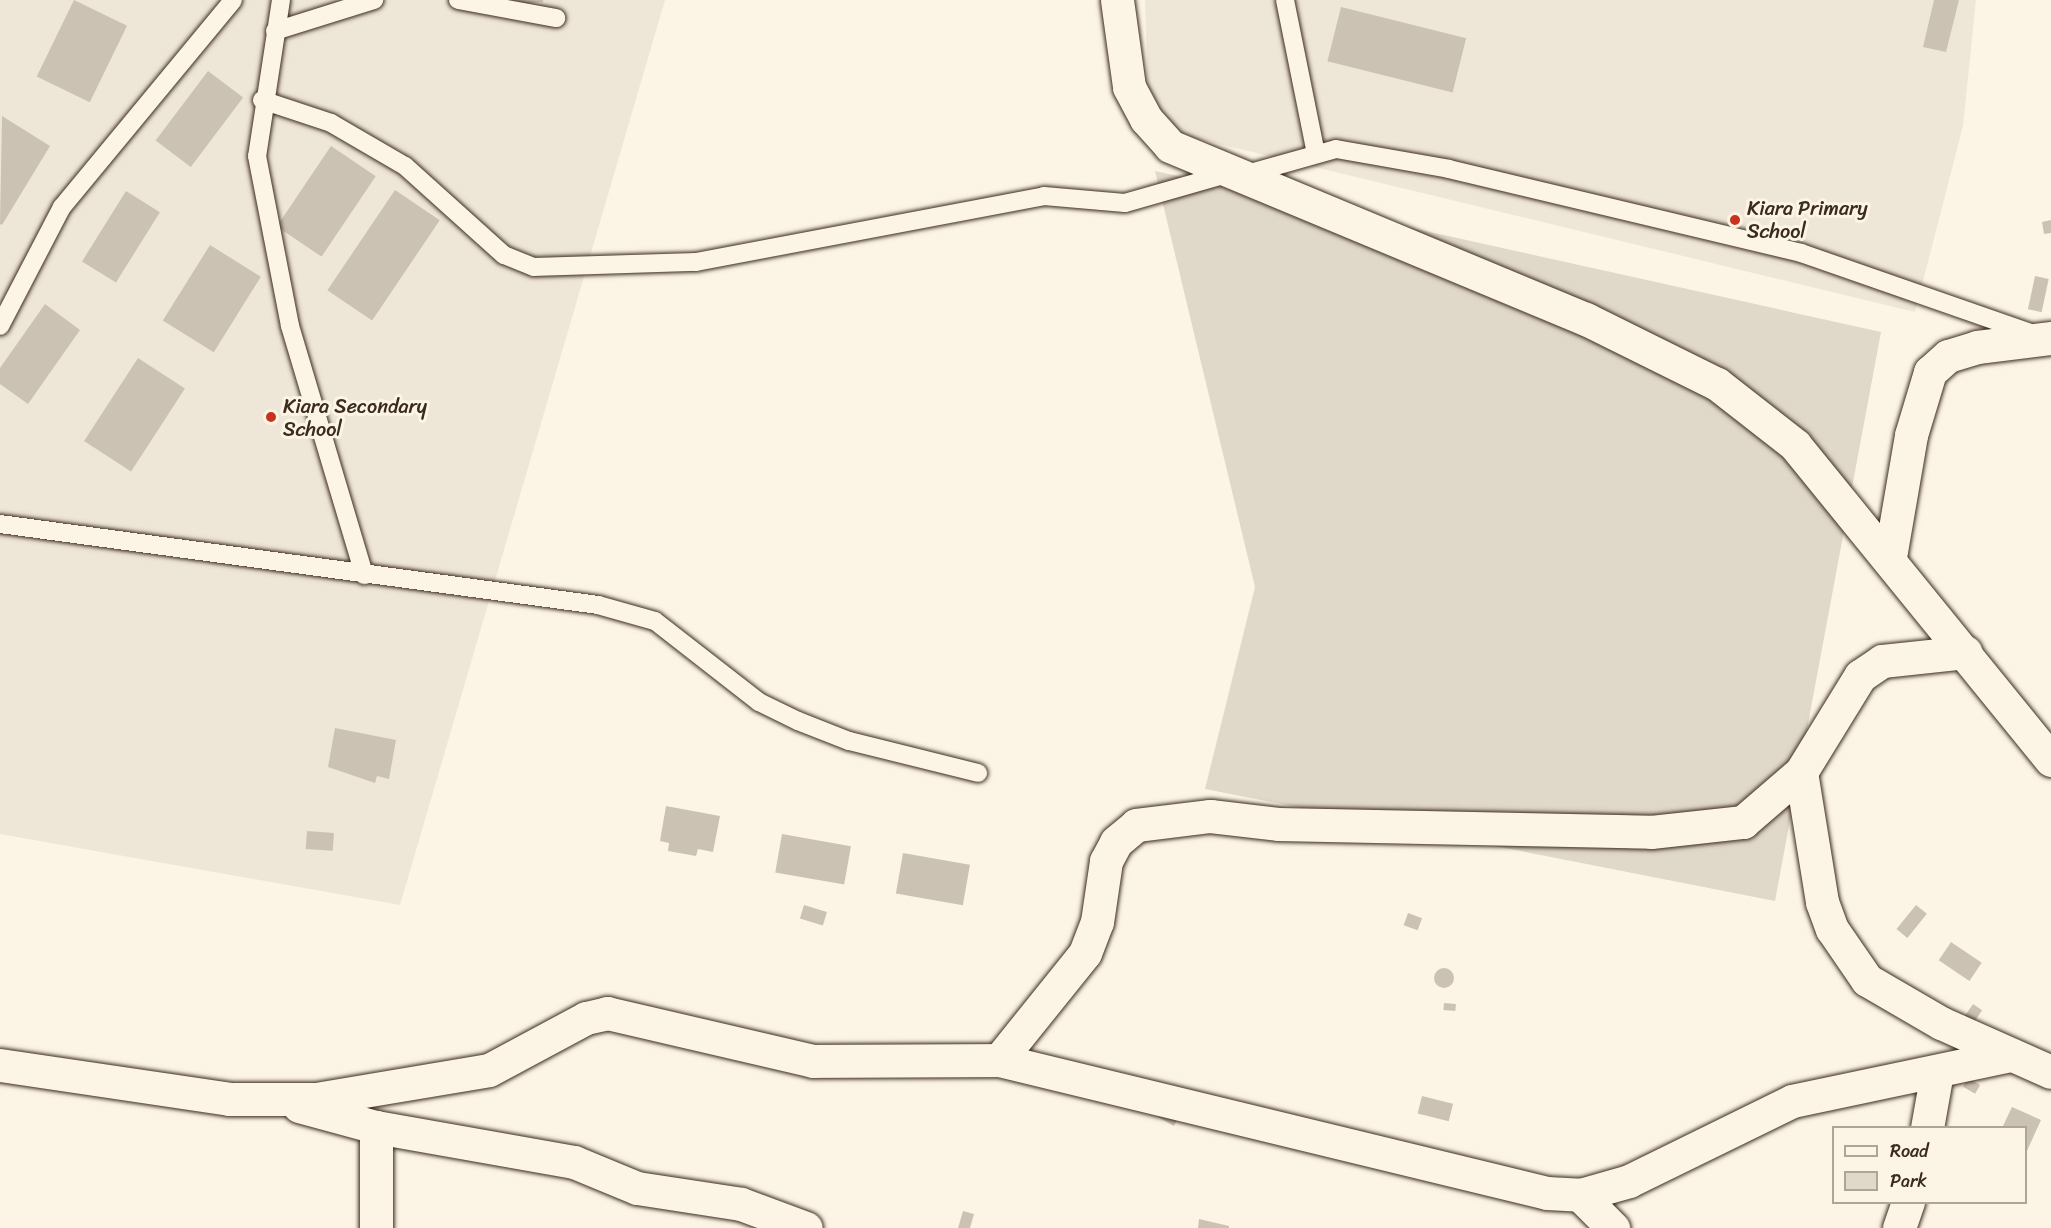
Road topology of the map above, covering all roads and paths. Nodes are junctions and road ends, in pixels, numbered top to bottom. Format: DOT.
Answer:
graph roads {
  1 [pos="233,0"];
  2 [pos="281,0"];
  3 [pos="374,0"];
  4 [pos="458,0"];
  5 [pos="1117,0"];
  6 [pos="1285,0"];
  7 [pos="219,9"];
  8 [pos="556,18"];
  9 [pos="275,31"];
  10 [pos="262,100"];
  11 [pos="1316,154"];
  12 [pos="1243,172"];
  13 [pos="0,326"];
  14 [pos="2046,337"];
  15 [pos="0,524"];
  16 [pos="1890,557"];
  17 [pos="364,575"];
  18 [pos="1966,651"];
  19 [pos="2051,760"];
  20 [pos="1801,772"];
  21 [pos="978,773"];
  22 [pos="2012,1055"];
  23 [pos="999,1060"];
  24 [pos="0,1065"];
  25 [pos="1937,1072"];
  26 [pos="2051,1072"];
  27 [pos="274,1099"];
  28 [pos="1927,1126"];
  29 [pos="376,1127"];
  30 [pos="1580,1195"];
  31 [pos="1908,1204"];
  32 [pos="376,1228"];
  33 [pos="806,1228"];
  34 [pos="1613,1228"];
  35 [pos="1899,1228"];
  1 -- 7 [label="lane"];
  2 -- 9 [label="lane"];
  3 -- 9 [label="lane"];
  4 -- 8 [label="lane"];
  5 -- 12 [label="street"];
  6 -- 11 [label="lane"];
  7 -- 13 [label="lane"];
  9 -- 10 [label="lane"];
  10 -- 12 [label="lane"];
  10 -- 17 [label="lane"];
  11 -- 12 [label="lane"];
  11 -- 14 [label="lane"];
  12 -- 16 [label="street"];
  14 -- 16 [label="street"];
  15 -- 17 [label="lane"];
  16 -- 18 [label="street"];
  17 -- 21 [label="lane"];
  18 -- 19 [label="street"];
  18 -- 20 [label="street"];
  20 -- 22 [label="street"];
  20 -- 23 [label="street"];
  22 -- 25 [label="street"];
  22 -- 26 [label="street"];
  23 -- 27 [label="street"];
  23 -- 30 [label="street"];
  24 -- 27 [label="street"];
  25 -- 28 [label="street"];
  25 -- 30 [label="street"];
  27 -- 29 [label="street"];
  29 -- 32 [label="street"];
  29 -- 33 [label="street"];
  30 -- 34 [label="street"];
  31 -- 35 [label="street"];
}
